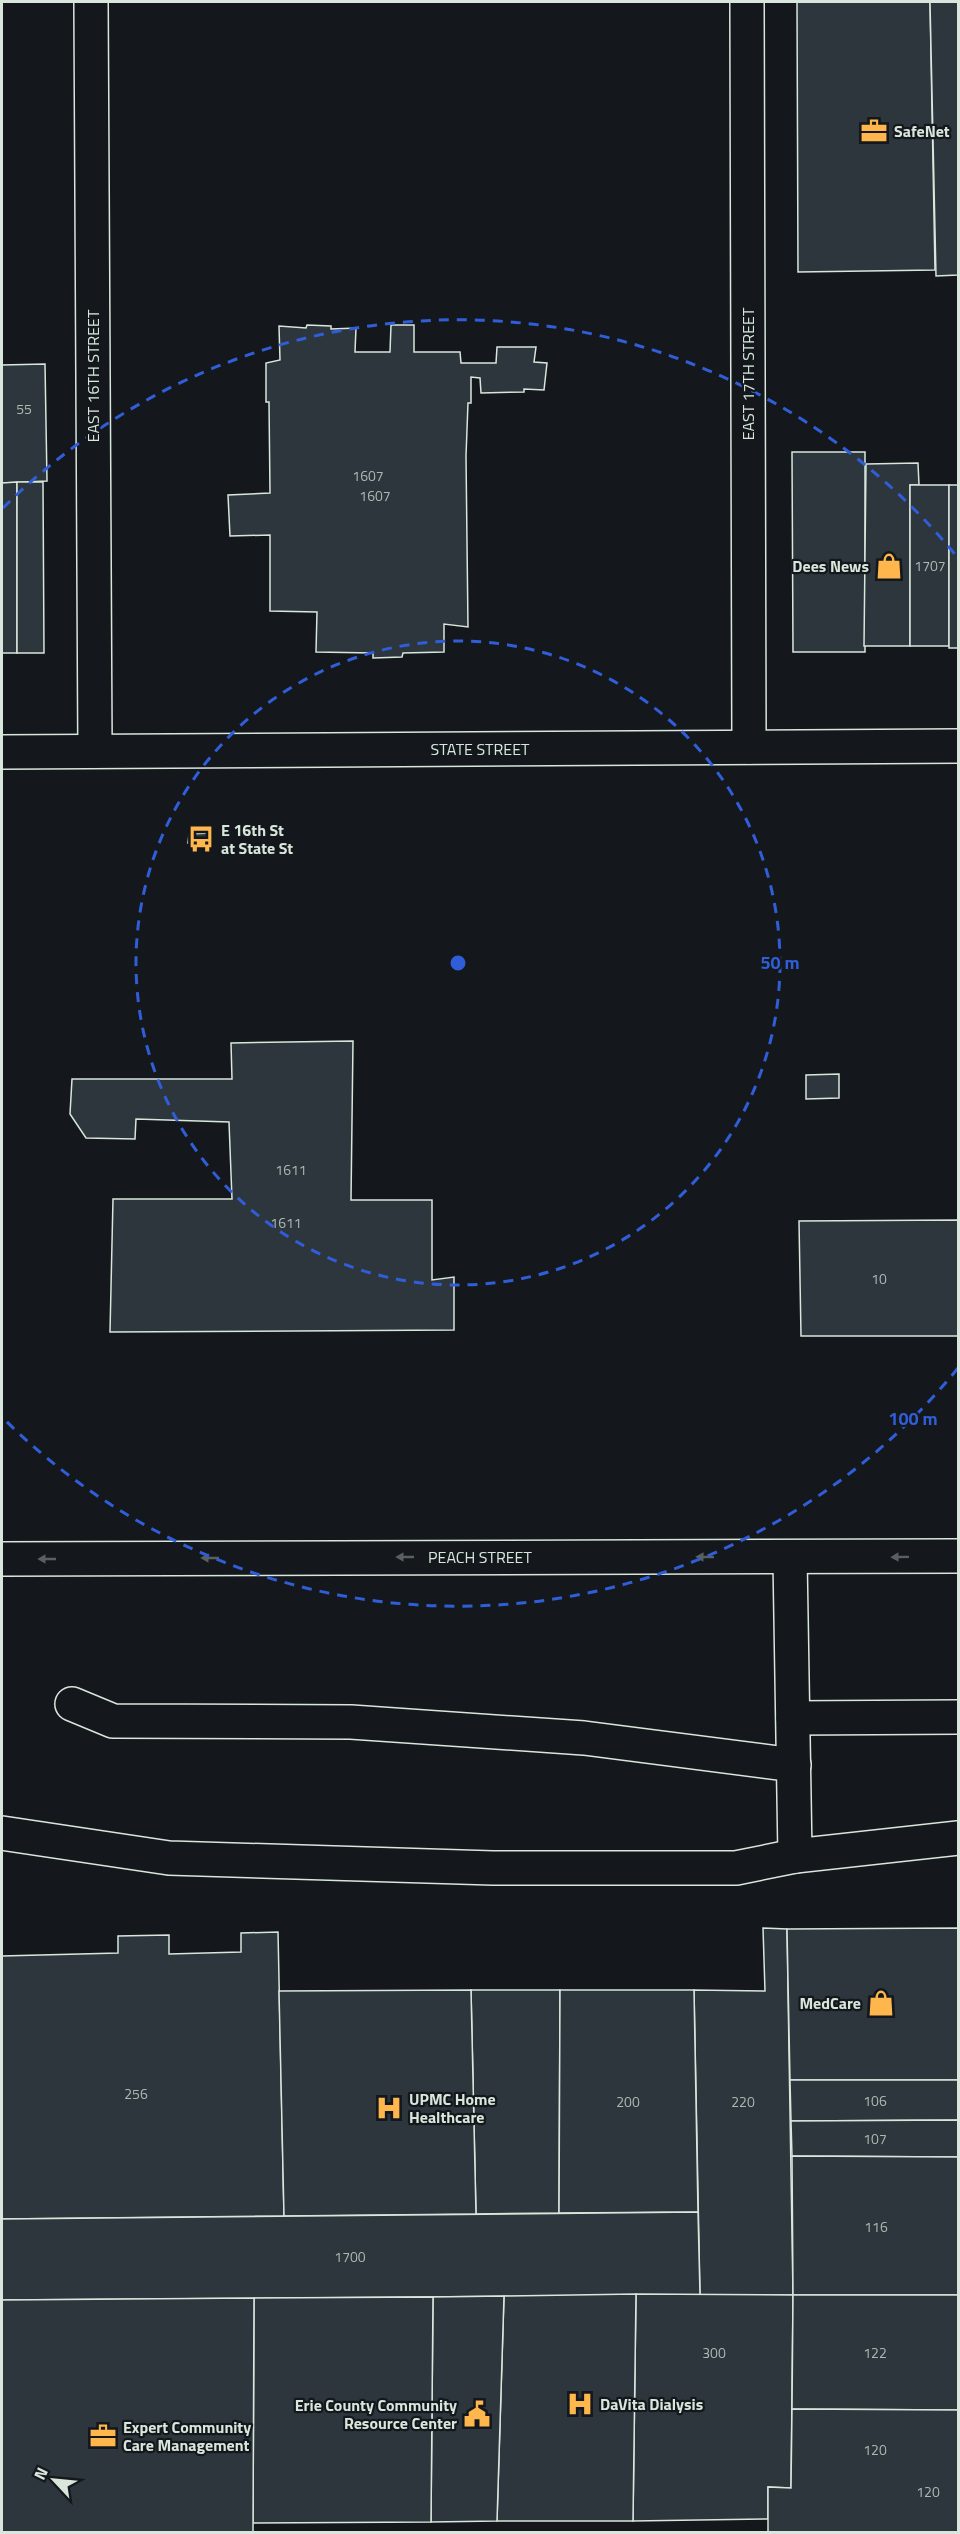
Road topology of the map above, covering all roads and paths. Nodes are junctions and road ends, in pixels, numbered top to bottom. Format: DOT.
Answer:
graph roads {
  1 [pos="91,2"];
  2 [pos="747,2"];
  3 [pos="958,746"];
  4 [pos="749,747"];
  5 [pos="95,751"];
  6 [pos="2,752"];
  7 [pos="958,1556"];
  8 [pos="790,1558"];
  9 [pos="2,1559"];
  10 [pos="72,1704"];
  11 [pos="958,1717"];
  12 [pos="793,1718"];
  13 [pos="794,1765"];
  14 [pos="2,1833"];
  15 [pos="958,1838"];
  16 [pos="795,1856"];
  1 -- 5 [label="main road, EAST 16TH STREET"];
  2 -- 4 [label="main road, EAST 17TH STREET"];
  3 -- 4 [label="main road, STATE STREET"];
  4 -- 5 [label="main road, STATE STREET"];
  5 -- 6 [label="main road, STATE STREET"];
  7 -- 8 [label="main road, PEACH STREET, one-way"];
  8 -- 9 [label="main road, PEACH STREET, one-way"];
  8 -- 12 [label="main road"];
  10 -- 13 [label="main road"];
  11 -- 12 [label="main road"];
  12 -- 13 [label="main road"];
  13 -- 16 [label="main road"];
  14 -- 16 [label="main road"];
  15 -- 16 [label="main road"];
}
